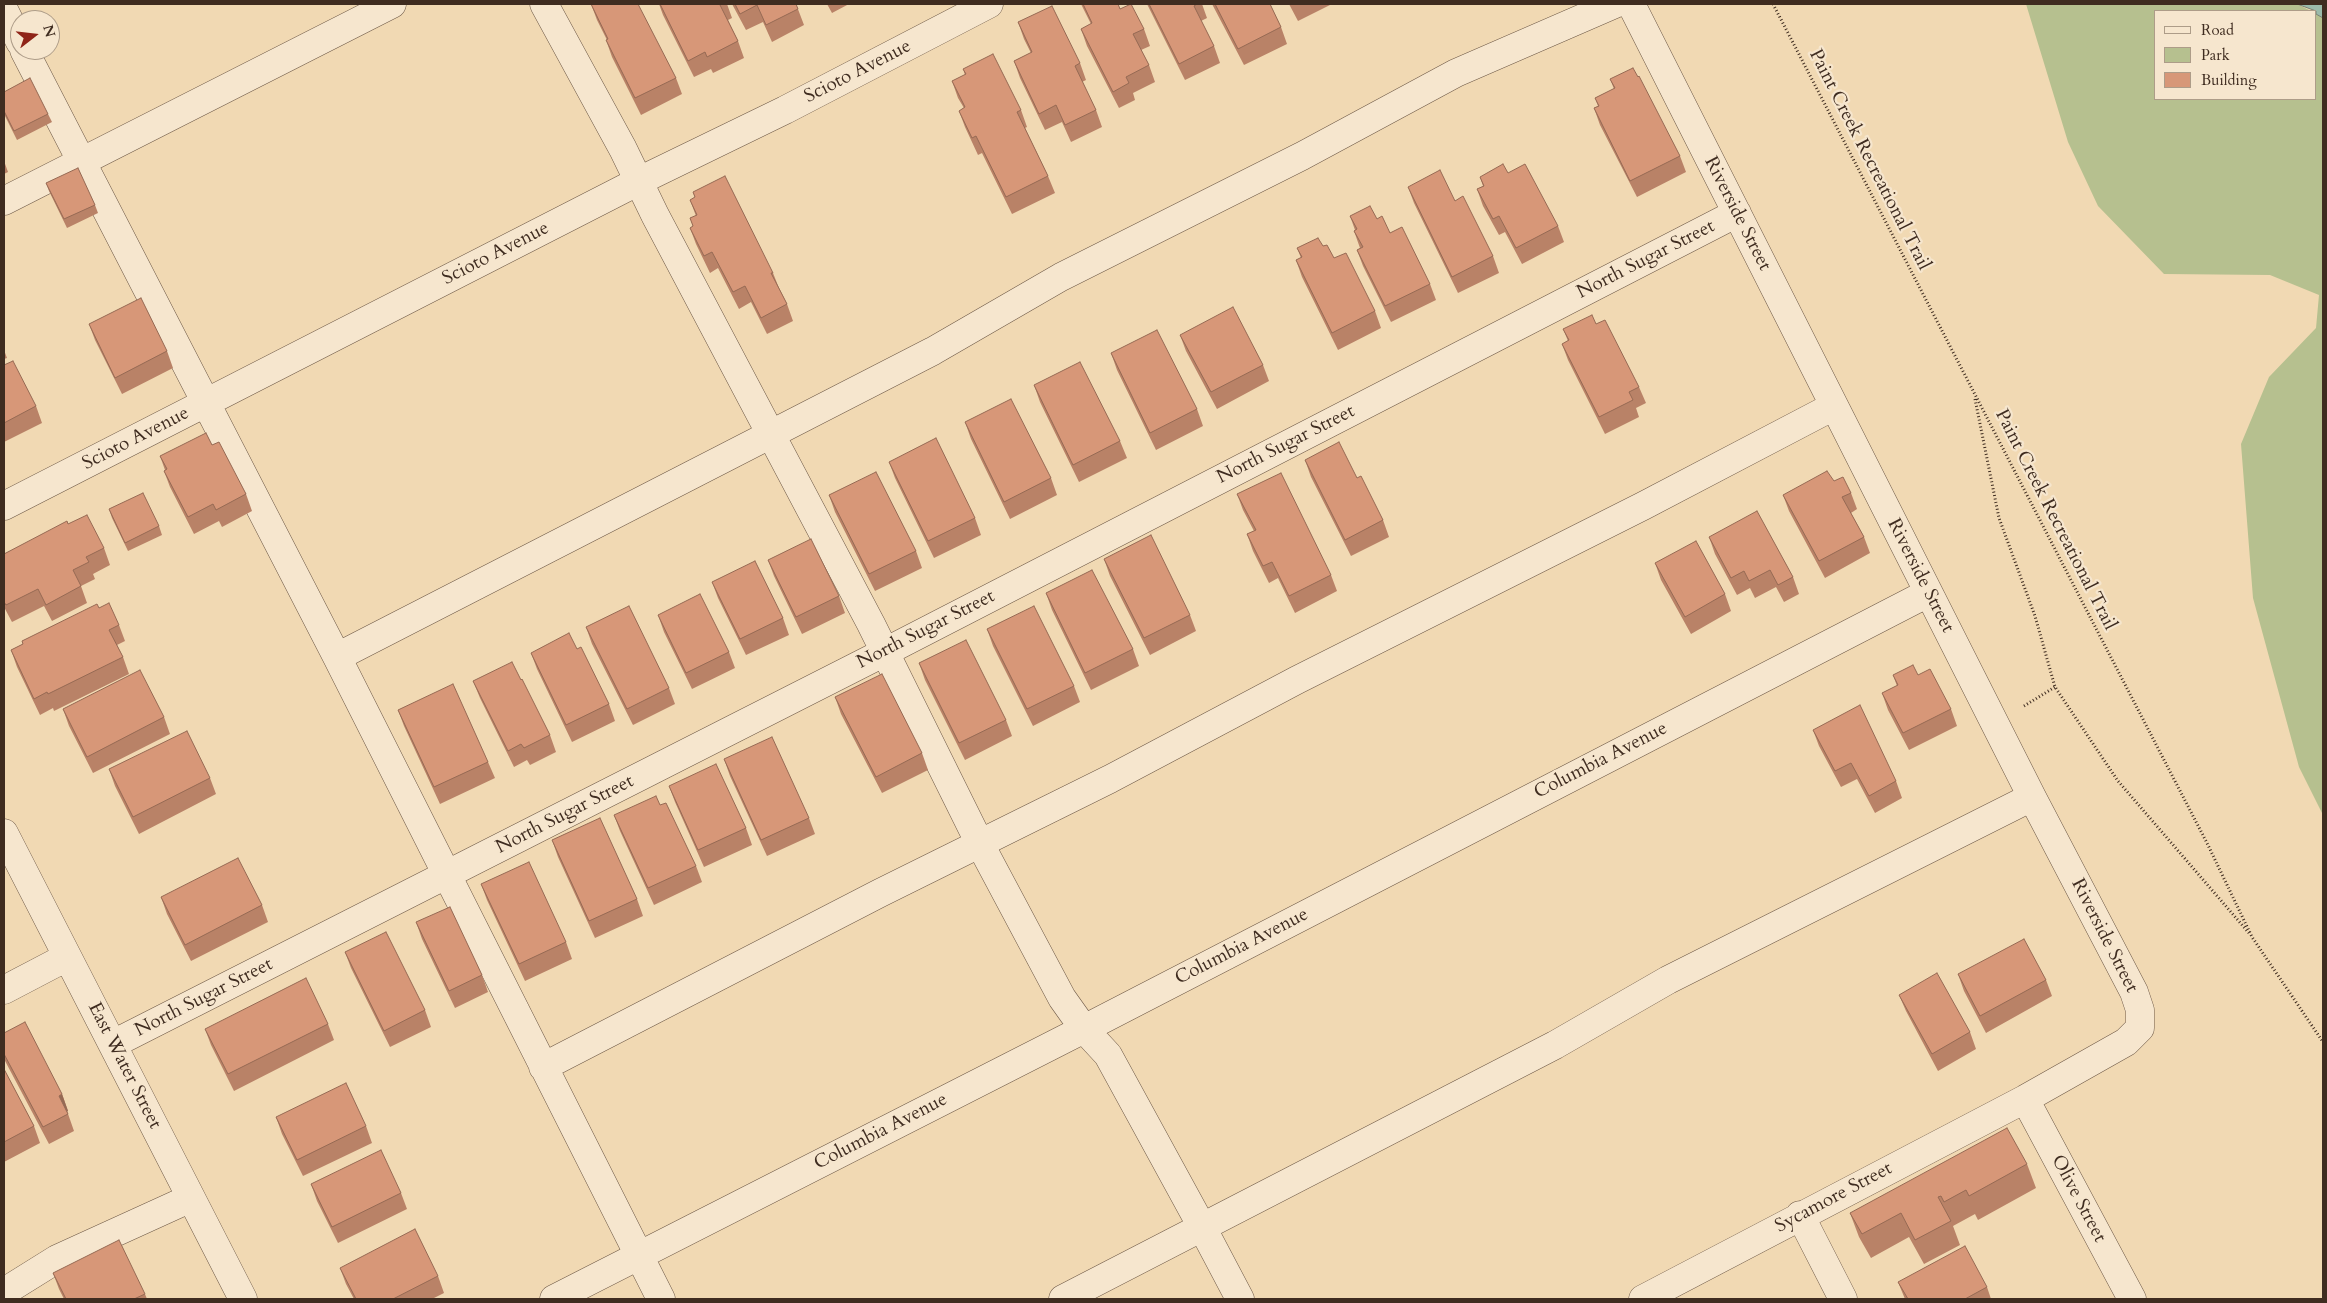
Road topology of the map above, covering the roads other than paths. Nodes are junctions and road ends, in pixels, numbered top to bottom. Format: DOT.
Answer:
graph roads {
  1 [pos="392,4"];
  2 [pos="544,4"];
  3 [pos="989,4"];
  4 [pos="1615,4"];
  5 [pos="1630,4"];
  6 [pos="4,10"];
  7 [pos="10,22"];
  8 [pos="29,60"];
  9 [pos="82,162"];
  10 [pos="639,181"];
  11 [pos="4,202"];
  12 [pos="1737,213"];
  13 [pos="206,403"];
  14 [pos="1834,406"];
  15 [pos="771,435"];
  16 [pos="4,506"];
  17 [pos="1928,592"];
  18 [pos="885,652"];
  19 [pos="338,657"];
  20 [pos="2032,798"];
  21 [pos="4,833"];
  22 [pos="980,844"];
  23 [pos="447,875"];
  24 [pos="67,957"];
  25 [pos="4,990"];
  26 [pos="1084,1029"];
  27 [pos="113,1044"];
  28 [pos="543,1067"];
  29 [pos="2026,1099"];
  30 [pos="192,1198"];
  31 [pos="1800,1215"];
  32 [pos="1202,1226"];
  33 [pos="638,1256"];
  34 [pos="4,1292"];
  35 [pos="243,1299"];
  36 [pos="554,1299"];
  37 [pos="661,1299"];
  38 [pos="1063,1299"];
  39 [pos="1240,1299"];
  40 [pos="1643,1299"];
  41 [pos="1843,1299"];
  42 [pos="2132,1299"];
  1 -- 9 [label="street"];
  2 -- 10 [label="street"];
  3 -- 10 [label="street, Scioto Avenue"];
  4 -- 15 [label="street"];
  5 -- 12 [label="street, Riverside Street"];
  6 -- 7 [label="street"];
  8 -- 9 [label="street"];
  9 -- 11 [label="street"];
  9 -- 13 [label="street"];
  10 -- 13 [label="street, Scioto Avenue"];
  10 -- 15 [label="street"];
  12 -- 14 [label="street, Riverside Street"];
  12 -- 18 [label="street, North Sugar Street"];
  13 -- 16 [label="street, Scioto Avenue"];
  13 -- 19 [label="street"];
  14 -- 17 [label="street, Riverside Street"];
  14 -- 22 [label="street"];
  15 -- 18 [label="street"];
  15 -- 19 [label="street"];
  17 -- 20 [label="street, Riverside Street"];
  17 -- 26 [label="street, Columbia Avenue"];
  18 -- 22 [label="street"];
  18 -- 23 [label="street, North Sugar Street"];
  19 -- 23 [label="street"];
  20 -- 29 [label="street, Riverside Street"];
  20 -- 32 [label="street"];
  21 -- 24 [label="street, East Water Street"];
  22 -- 26 [label="street"];
  22 -- 28 [label="street"];
  23 -- 27 [label="street, North Sugar Street"];
  23 -- 28 [label="street"];
  24 -- 25 [label="street"];
  24 -- 27 [label="street, East Water Street"];
  26 -- 32 [label="street"];
  26 -- 33 [label="street, Columbia Avenue"];
  27 -- 30 [label="street, East Water Street"];
  28 -- 33 [label="street"];
  29 -- 31 [label="street, Sycamore Street"];
  29 -- 42 [label="street, Olive Street"];
  30 -- 34 [label="street"];
  30 -- 35 [label="street, East Water Street"];
  31 -- 40 [label="street, Sycamore Street"];
  31 -- 41 [label="street"];
  32 -- 38 [label="street"];
  32 -- 39 [label="street"];
  33 -- 36 [label="street, Columbia Avenue"];
  33 -- 37 [label="street"];
}
